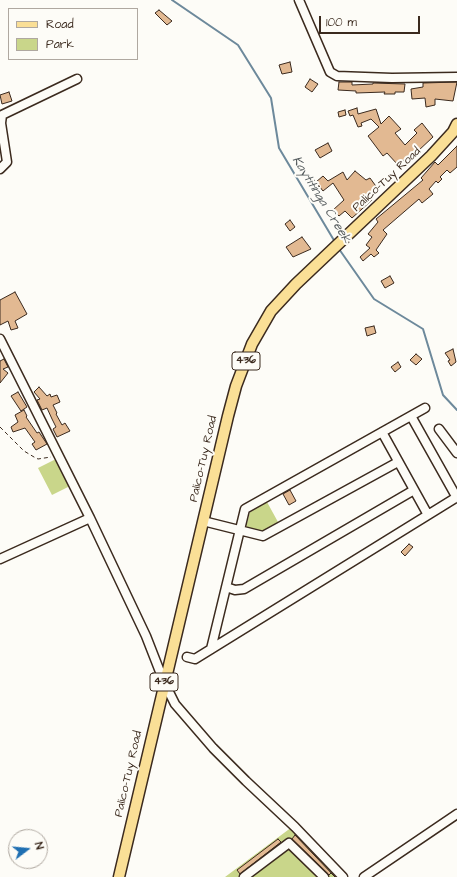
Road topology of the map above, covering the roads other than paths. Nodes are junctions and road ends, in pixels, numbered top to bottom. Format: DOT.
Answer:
graph roads {
  1 [pos="299,0"];
  2 [pos="457,77"];
  3 [pos="76,79"];
  4 [pos="457,124"];
  5 [pos="0,169"];
  6 [pos="0,339"];
  7 [pos="425,408"];
  8 [pos="411,416"];
  9 [pos="439,429"];
  10 [pos="382,432"];
  11 [pos="457,453"];
  12 [pos="398,462"];
  13 [pos="414,490"];
  14 [pos="457,498"];
  15 [pos="428,515"];
  16 [pos="90,518"];
  17 [pos="203,521"];
  18 [pos="239,531"];
  19 [pos="0,560"];
  20 [pos="226,588"];
  21 [pos="211,649"];
  22 [pos="187,657"];
  23 [pos="164,682"];
  24 [pos="457,814"];
  25 [pos="119,877"];
  26 [pos="244,877"];
  27 [pos="324,877"];
  28 [pos="343,877"];
  29 [pos="364,877"];
  1 -- 2 [label="street"];
  3 -- 5 [label="street"];
  4 -- 17 [label="main road, Palico-Tuy Road / 436"];
  6 -- 16 [label="street"];
  7 -- 8 [label="street"];
  8 -- 10 [label="street"];
  8 -- 14 [label="street"];
  9 -- 11 [label="street"];
  10 -- 12 [label="street"];
  10 -- 18 [label="street"];
  12 -- 13 [label="street"];
  12 -- 18 [label="street"];
  13 -- 15 [label="street"];
  13 -- 20 [label="street"];
  14 -- 15 [label="street"];
  15 -- 21 [label="street"];
  16 -- 19 [label="street"];
  16 -- 23 [label="street"];
  17 -- 18 [label="street"];
  17 -- 23 [label="main road, Palico-Tuy Road / 436"];
  18 -- 20 [label="street"];
  20 -- 21 [label="street"];
  21 -- 22 [label="street"];
  23 -- 25 [label="main road, Palico-Tuy Road / 436"];
  23 -- 28 [label="street"];
  24 -- 29 [label="street"];
  26 -- 27 [label="street"];
}
